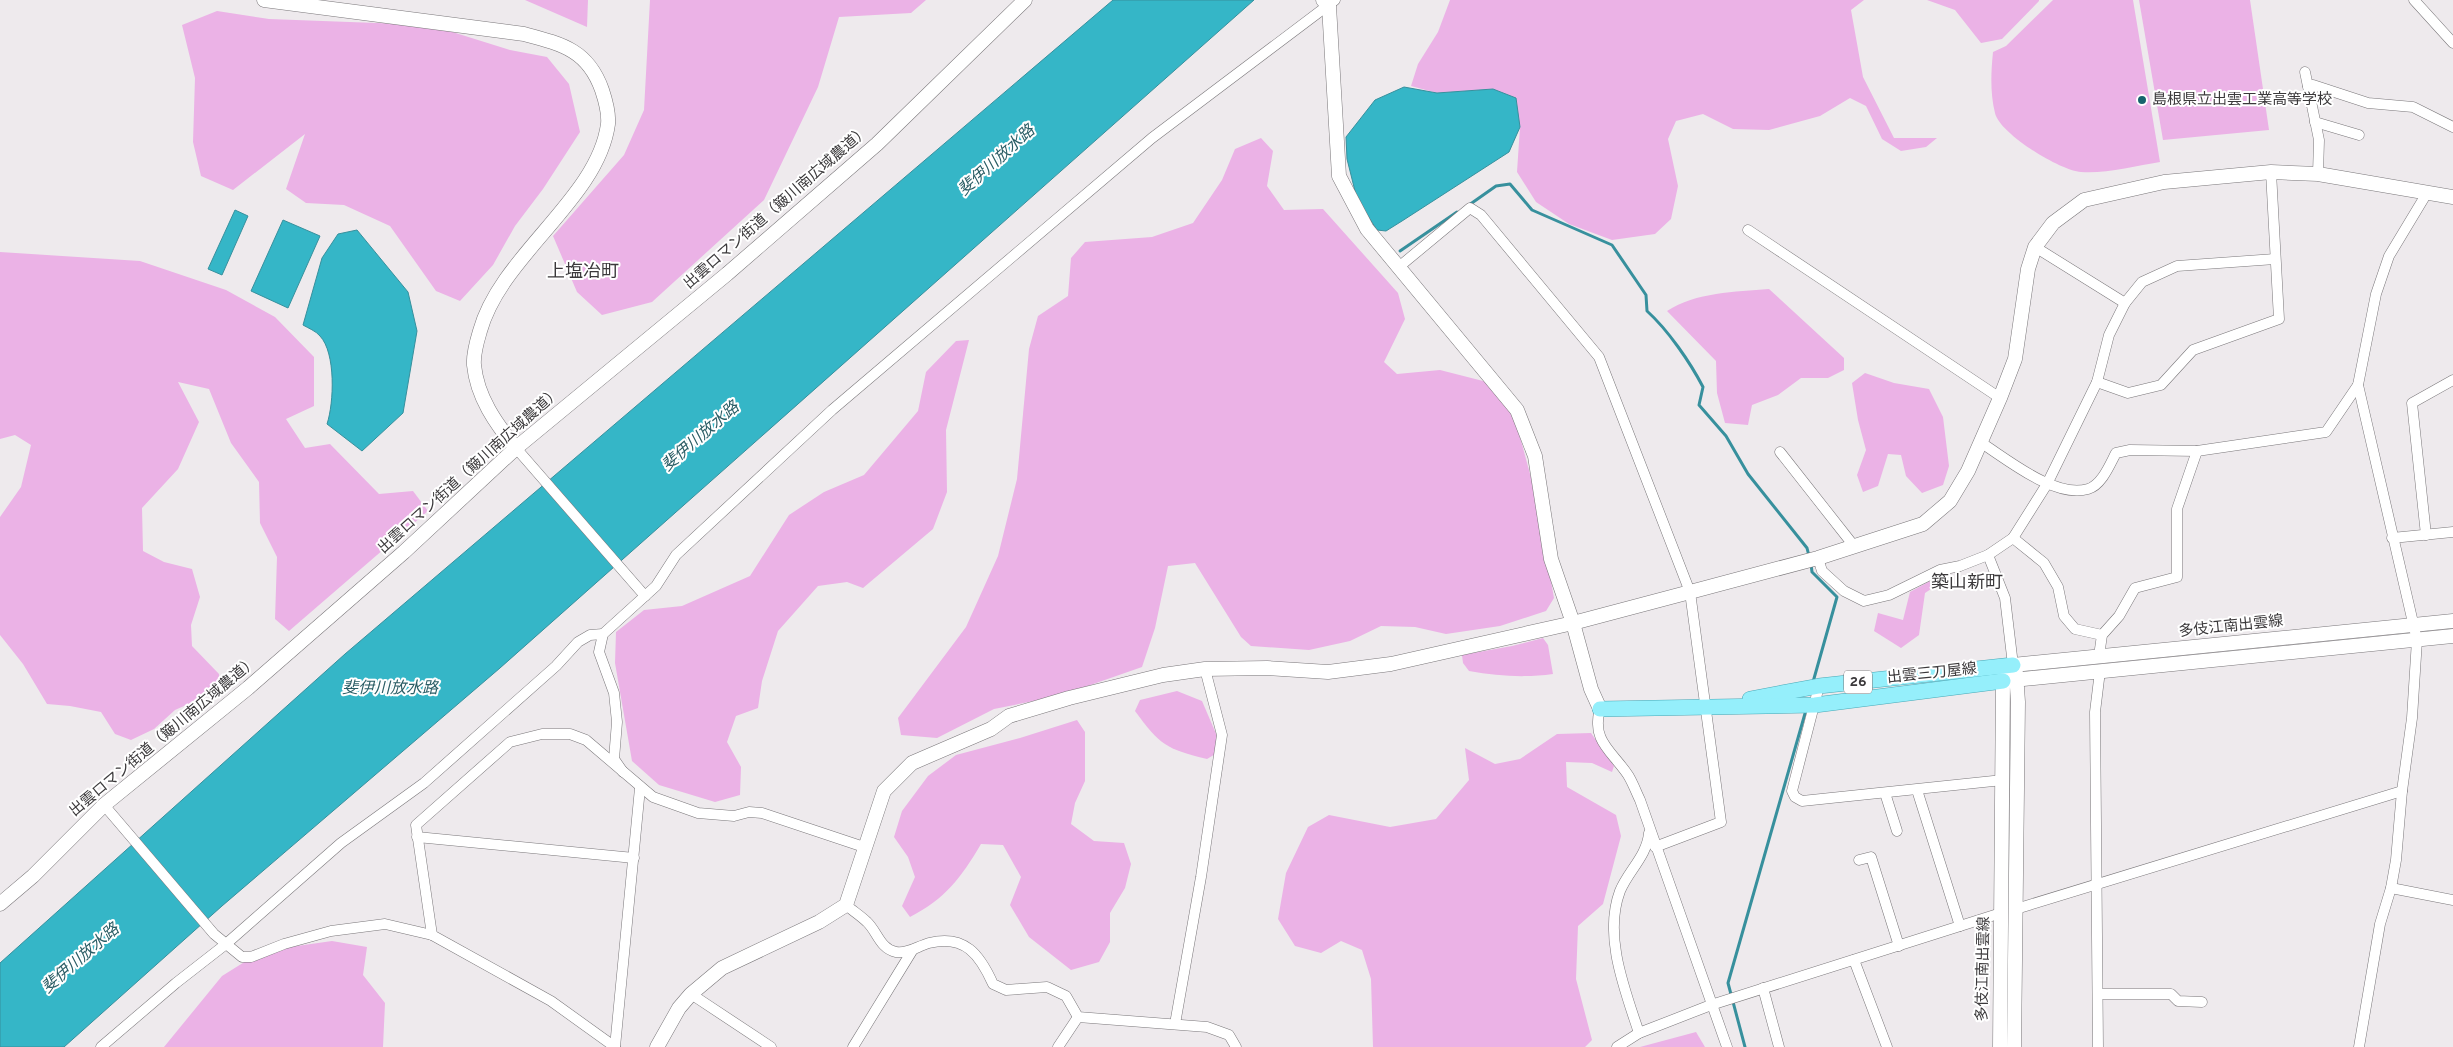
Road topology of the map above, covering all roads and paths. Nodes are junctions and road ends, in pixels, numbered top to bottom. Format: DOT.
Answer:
graph roads {
  1 [pos="264,0"];
  2 [pos="1025,0"];
  3 [pos="2414,0"];
  4 [pos="1329,2"];
  5 [pos="2453,43"];
  6 [pos="2305,72"];
  7 [pos="2308,86"];
  8 [pos="2315,122"];
  9 [pos="2453,127"];
  10 [pos="2359,135"];
  11 [pos="2271,172"];
  12 [pos="2318,174"];
  13 [pos="2428,193"];
  14 [pos="2453,197"];
  15 [pos="1748,230"];
  16 [pos="2035,246"];
  17 [pos="2275,259"];
  18 [pos="1400,266"];
  19 [pos="2125,303"];
  20 [pos="2453,380"];
  21 [pos="2096,382"];
  22 [pos="2358,384"];
  23 [pos="2000,398"];
  24 [pos="1980,442"];
  25 [pos="516,448"];
  26 [pos="2197,451"];
  27 [pos="1780,452"];
  28 [pos="2048,484"];
  29 [pos="2453,532"];
  30 [pos="2426,535"];
  31 [pos="2013,538"];
  32 [pos="2392,538"];
  33 [pos="1854,546"];
  34 [pos="1988,556"];
  35 [pos="1818,558"];
  36 [pos="1690,592"];
  37 [pos="645,596"];
  38 [pos="2453,620"];
  39 [pos="1573,623"];
  40 [pos="2414,625"];
  41 [pos="603,634"];
  42 [pos="2102,635"];
  43 [pos="2453,636"];
  44 [pos="2417,640"];
  45 [pos="2099,656"];
  46 [pos="2013,665"];
  47 [pos="1205,669"];
  48 [pos="2100,671"];
  49 [pos="2011,680"];
  50 [pos="1819,686"];
  51 [pos="1815,705"];
  52 [pos="1704,707"];
  53 [pos="1600,709"];
  54 [pos="623,772"];
  55 [pos="2003,780"];
  56 [pos="640,788"];
  57 [pos="1916,790"];
  58 [pos="2402,791"];
  59 [pos="1885,793"];
  60 [pos="104,804"];
  61 [pos="1649,830"];
  62 [pos="1897,831"];
  63 [pos="417,837"];
  64 [pos="864,847"];
  65 [pos="1655,847"];
  66 [pos="634,858"];
  67 [pos="1859,860"];
  68 [pos="2097,885"];
  69 [pos="2392,888"];
  70 [pos="2453,900"];
  71 [pos="0,904"];
  72 [pos="846,905"];
  73 [pos="2016,909"];
  74 [pos="2002,913"];
  75 [pos="1960,926"];
  76 [pos="432,935"];
  77 [pos="226,944"];
  78 [pos="1899,946"];
  79 [pos="912,951"];
  80 [pos="1854,960"];
  81 [pos="1763,988"];
  82 [pos="691,994"];
  83 [pos="2098,994"];
  84 [pos="2202,1002"];
  85 [pos="1711,1005"];
  86 [pos="1078,1017"];
  87 [pos="1175,1024"];
  88 [pos="1639,1033"];
  89 [pos="101,1047"];
  90 [pos="615,1047"];
  91 [pos="657,1047"];
  92 [pos="771,1047"];
  93 [pos="853,1047"];
  94 [pos="1058,1047"];
  95 [pos="1236,1047"];
  96 [pos="1617,1047"];
  97 [pos="1727,1047"];
  98 [pos="1778,1047"];
  99 [pos="1887,1047"];
  100 [pos="2000,1047"];
  101 [pos="2014,1047"];
  102 [pos="2098,1047"];
  103 [pos="2359,1047"];
  1 -- 25 [label="street"];
  2 -- 25 [label="street, 出雲ロマン街道（簸川南広域農道）"];
  3 -- 5 [label="street"];
  4 -- 18 [label="street"];
  4 -- 37 [label="street"];
  6 -- 7 [label="street"];
  7 -- 8 [label="street"];
  7 -- 9 [label="street"];
  8 -- 10 [label="street"];
  8 -- 12 [label="street"];
  11 -- 12 [label="street"];
  11 -- 16 [label="street"];
  11 -- 17 [label="street"];
  12 -- 13 [label="street"];
  13 -- 14 [label="street"];
  13 -- 22 [label="street"];
  15 -- 23 [label="street"];
  16 -- 19 [label="street"];
  16 -- 23 [label="street"];
  17 -- 19 [label="street"];
  17 -- 21 [label="street"];
  18 -- 36 [label="street"];
  18 -- 39 [label="street"];
  19 -- 21 [label="street"];
  20 -- 30 [label="street"];
  21 -- 28 [label="street"];
  22 -- 26 [label="street"];
  22 -- 32 [label="street"];
  23 -- 24 [label="street"];
  24 -- 28 [label="street"];
  24 -- 33 [label="street"];
  25 -- 37 [label="street"];
  25 -- 60 [label="street, 出雲ロマン街道（簸川南広域農道）"];
  26 -- 28 [label="street"];
  26 -- 42 [label="street"];
  27 -- 33 [label="street"];
  28 -- 31 [label="street"];
  29 -- 30 [label="street"];
  30 -- 32 [label="street"];
  31 -- 34 [label="street"];
  31 -- 42 [label="street"];
  32 -- 40 [label="street"];
  33 -- 35 [label="street"];
  34 -- 35 [label="street"];
  34 -- 46 [label="street"];
  35 -- 36 [label="street"];
  36 -- 39 [label="street"];
  36 -- 52 [label="street"];
  37 -- 41 [label="street"];
  38 -- 40 [label="street, 多伎江南出雲線"];
  39 -- 47 [label="street"];
  39 -- 53 [label="street"];
  40 -- 44 [label="street"];
  40 -- 45 [label="street, 多伎江南出雲線"];
  41 -- 54 [label="street"];
  41 -- 77 [label="street"];
  42 -- 45 [label="street"];
  43 -- 44 [label="street, 多伎江南出雲線"];
  44 -- 48 [label="street, 多伎江南出雲線"];
  44 -- 58 [label="street"];
  45 -- 46 [label="street, 多伎江南出雲線"];
  46 -- 49 [label="street"];
  46 -- 50 [label="main road, 出雲三刀屋線 / 26"];
  47 -- 64 [label="street"];
  47 -- 87 [label="street"];
  48 -- 49 [label="street, 多伎江南出雲線"];
  48 -- 68 [label="street"];
  49 -- 51 [label="main road, 出雲三刀屋線 / 26"];
  49 -- 55 [label="street, 多伎江南出雲線"];
  49 -- 73 [label="street, 多伎江南出雲線"];
  50 -- 51 [label="street"];
  50 -- 52 [label="main road, 出雲三刀屋線 / 26"];
  51 -- 52 [label="main road, 出雲三刀屋線 / 26"];
  51 -- 59 [label="street"];
  52 -- 53 [label="main road, 出雲三刀屋線 / 26"];
  52 -- 65 [label="street"];
  53 -- 61 [label="street"];
  54 -- 56 [label="street"];
  54 -- 63 [label="street"];
  55 -- 57 [label="street"];
  55 -- 74 [label="street, 多伎江南出雲線"];
  56 -- 64 [label="street"];
  56 -- 66 [label="street"];
  57 -- 59 [label="street"];
  57 -- 75 [label="street"];
  58 -- 68 [label="street"];
  58 -- 69 [label="street"];
  59 -- 62 [label="street"];
  60 -- 71 [label="street, 出雲ロマン街道（簸川南広域農道）"];
  60 -- 77 [label="street"];
  61 -- 65 [label="street"];
  61 -- 88 [label="street"];
  63 -- 66 [label="street"];
  63 -- 76 [label="street"];
  64 -- 72 [label="street"];
  65 -- 85 [label="street"];
  66 -- 90 [label="street"];
  67 -- 78 [label="street"];
  68 -- 73 [label="street"];
  68 -- 83 [label="street"];
  69 -- 70 [label="street"];
  69 -- 103 [label="street"];
  72 -- 79 [label="street"];
  72 -- 82 [label="street"];
  73 -- 101 [label="street, 多伎江南出雲線"];
  74 -- 75 [label="street"];
  74 -- 100 [label="street, 多伎江南出雲線"];
  75 -- 78 [label="street"];
  76 -- 77 [label="street"];
  76 -- 90 [label="street"];
  77 -- 89 [label="street"];
  78 -- 80 [label="street"];
  79 -- 86 [label="street"];
  79 -- 93 [label="street"];
  80 -- 81 [label="street"];
  80 -- 99 [label="street"];
  81 -- 85 [label="street"];
  81 -- 98 [label="street"];
  82 -- 91 [label="street"];
  82 -- 92 [label="street"];
  83 -- 84 [label="street"];
  83 -- 102 [label="street"];
  85 -- 88 [label="street"];
  85 -- 97 [label="street"];
  86 -- 87 [label="street"];
  86 -- 94 [label="street"];
  87 -- 95 [label="street"];
  88 -- 96 [label="street"];
}
